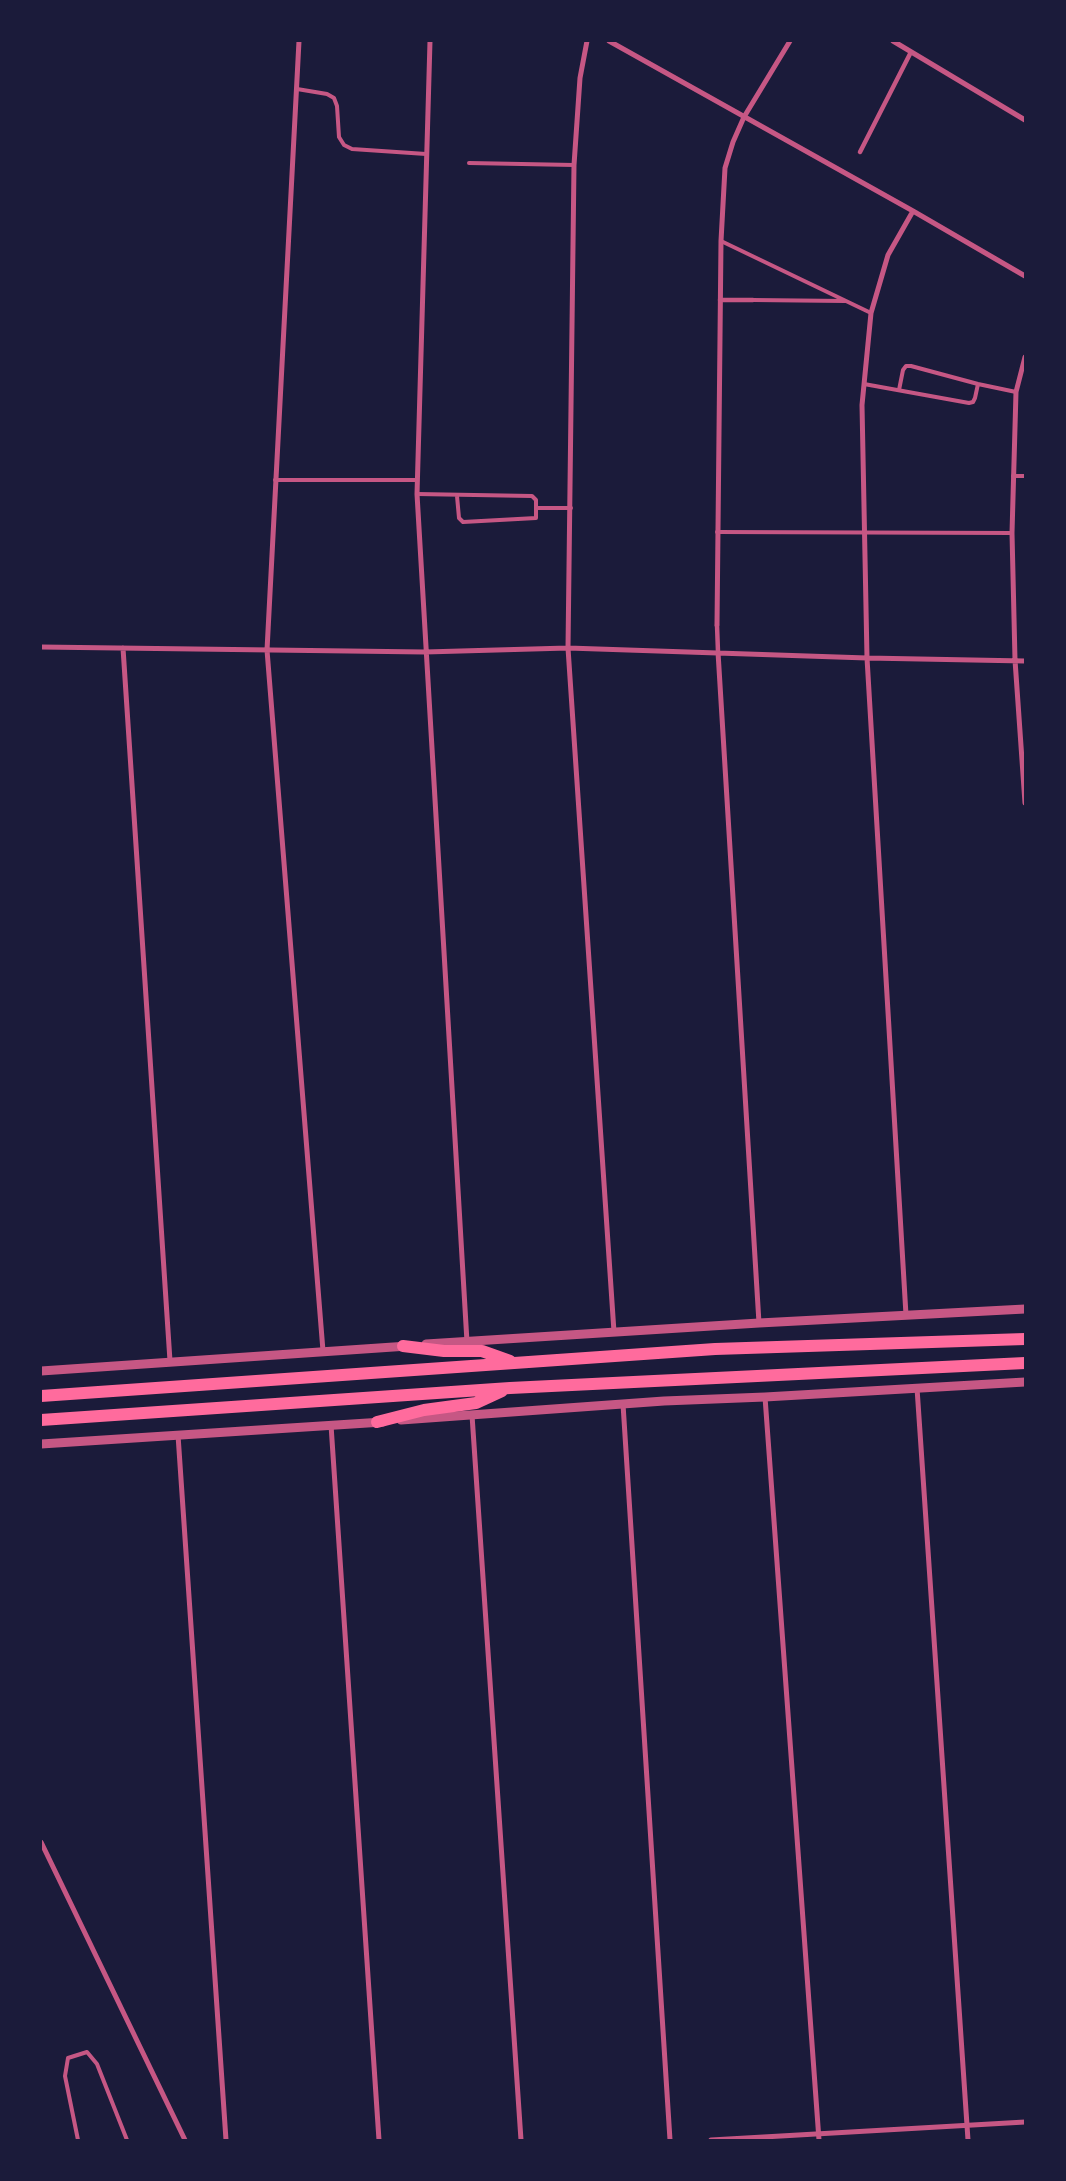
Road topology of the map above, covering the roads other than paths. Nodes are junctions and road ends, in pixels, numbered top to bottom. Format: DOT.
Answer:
graph roads {
  1 [pos="299,41"];
  2 [pos="430,41"];
  3 [pos="587,41"];
  4 [pos="609,41"];
  5 [pos="790,41"];
  6 [pos="893,41"];
  7 [pos="911,52"];
  8 [pos="297,89"];
  9 [pos="744,117"];
  10 [pos="1025,120"];
  11 [pos="860,152"];
  12 [pos="426,154"];
  13 [pos="469,163"];
  14 [pos="574,166"];
  15 [pos="914,211"];
  16 [pos="721,241"];
  17 [pos="1025,276"];
  18 [pos="720,300"];
  19 [pos="753,300"];
  20 [pos="847,302"];
  21 [pos="871,313"];
  22 [pos="1025,357"];
  23 [pos="864,384"];
  24 [pos="978,384"];
  25 [pos="899,390"];
  26 [pos="1016,392"];
  27 [pos="1013,476"];
  28 [pos="1025,476"];
  29 [pos="275,480"];
  30 [pos="418,480"];
  31 [pos="417,494"];
  32 [pos="457,496"];
  33 [pos="536,508"];
  34 [pos="571,508"];
  35 [pos="717,532"];
  36 [pos="865,532"];
  37 [pos="1012,533"];
  38 [pos="717,625"];
  39 [pos="41,647"];
  40 [pos="123,648"];
  41 [pos="568,648"];
  42 [pos="267,650"];
  43 [pos="425,652"];
  44 [pos="718,652"];
  45 [pos="867,658"];
  46 [pos="1015,660"];
  47 [pos="1025,660"];
  48 [pos="1025,803"];
  49 [pos="1025,1309"];
  50 [pos="906,1316"];
  51 [pos="759,1323"];
  52 [pos="614,1332"];
  53 [pos="1025,1339"];
  54 [pos="467,1342"];
  55 [pos="403,1346"];
  56 [pos="323,1351"];
  57 [pos="170,1361"];
  58 [pos="515,1362"];
  59 [pos="1025,1363"];
  60 [pos="41,1371"];
  61 [pos="1025,1382"];
  62 [pos="510,1388"];
  63 [pos="916,1388"];
  64 [pos="41,1396"];
  65 [pos="766,1397"];
  66 [pos="623,1404"];
  67 [pos="472,1415"];
  68 [pos="41,1420"];
  69 [pos="377,1422"];
  70 [pos="331,1426"];
  71 [pos="178,1435"];
  72 [pos="41,1444"];
  73 [pos="41,1842"];
  74 [pos="1025,2122"];
  75 [pos="967,2125"];
  76 [pos="818,2133"];
  77 [pos="78,2140"];
  78 [pos="127,2140"];
  79 [pos="185,2140"];
  80 [pos="226,2140"];
  81 [pos="379,2140"];
  82 [pos="521,2140"];
  83 [pos="670,2140"];
  84 [pos="711,2140"];
  85 [pos="819,2140"];
  86 [pos="968,2140"];
  1 -- 8 [label="street"];
  2 -- 12 [label="street"];
  3 -- 14 [label="street"];
  4 -- 9 [label="street"];
  5 -- 9 [label="street"];
  6 -- 7 [label="street"];
  7 -- 10 [label="street"];
  7 -- 11 [label="street"];
  8 -- 12 [label="lane"];
  8 -- 29 [label="street"];
  9 -- 15 [label="street"];
  9 -- 16 [label="street"];
  12 -- 30 [label="street"];
  13 -- 14 [label="lane"];
  14 -- 34 [label="street"];
  15 -- 17 [label="street"];
  15 -- 21 [label="street"];
  16 -- 18 [label="street"];
  16 -- 20 [label="lane"];
  18 -- 19 [label="street"];
  18 -- 35 [label="street"];
  19 -- 20 [label="lane"];
  20 -- 21 [label="lane"];
  21 -- 23 [label="street"];
  22 -- 26 [label="street"];
  23 -- 25 [label="lane"];
  23 -- 36 [label="street"];
  24 -- 25 [label="lane"];
  24 -- 25 [label="lane"];
  24 -- 26 [label="lane"];
  26 -- 27 [label="street"];
  27 -- 28 [label="lane"];
  27 -- 37 [label="street"];
  29 -- 30 [label="lane"];
  29 -- 42 [label="street"];
  30 -- 31 [label="street"];
  31 -- 32 [label="lane"];
  31 -- 43 [label="street"];
  32 -- 33 [label="lane"];
  32 -- 33 [label="lane"];
  33 -- 34 [label="lane"];
  34 -- 41 [label="street"];
  35 -- 36 [label="lane"];
  35 -- 38 [label="street"];
  36 -- 37 [label="lane"];
  36 -- 45 [label="street"];
  37 -- 46 [label="street"];
  38 -- 44 [label="street"];
  39 -- 40 [label="street"];
  40 -- 42 [label="street"];
  40 -- 57 [label="street"];
  41 -- 43 [label="street"];
  41 -- 44 [label="street"];
  41 -- 52 [label="street"];
  42 -- 43 [label="street"];
  42 -- 56 [label="street"];
  43 -- 54 [label="street"];
  44 -- 45 [label="street"];
  44 -- 51 [label="street"];
  45 -- 46 [label="street"];
  45 -- 50 [label="street"];
  46 -- 47 [label="street"];
  46 -- 48 [label="street"];
  49 -- 50 [label="street"];
  50 -- 51 [label="street"];
  51 -- 52 [label="street"];
  52 -- 54 [label="street"];
  53 -- 58 [label="main road"];
  54 -- 55 [label="street"];
  55 -- 56 [label="street"];
  55 -- 58 [label="main road"];
  56 -- 57 [label="street"];
  57 -- 60 [label="street"];
  58 -- 64 [label="main road"];
  59 -- 62 [label="main road"];
  61 -- 63 [label="street"];
  62 -- 68 [label="main road"];
  62 -- 69 [label="main road"];
  63 -- 65 [label="street"];
  63 -- 75 [label="street"];
  65 -- 66 [label="street"];
  65 -- 76 [label="street"];
  66 -- 67 [label="street"];
  66 -- 83 [label="street"];
  67 -- 69 [label="street"];
  67 -- 82 [label="street"];
  69 -- 70 [label="street"];
  70 -- 71 [label="street"];
  70 -- 81 [label="street"];
  71 -- 72 [label="street"];
  71 -- 80 [label="street"];
  73 -- 79 [label="street"];
  74 -- 75 [label="street"];
  75 -- 76 [label="street"];
  75 -- 86 [label="street"];
  76 -- 84 [label="street"];
  76 -- 85 [label="street"];
  77 -- 78 [label="lane"];
}
